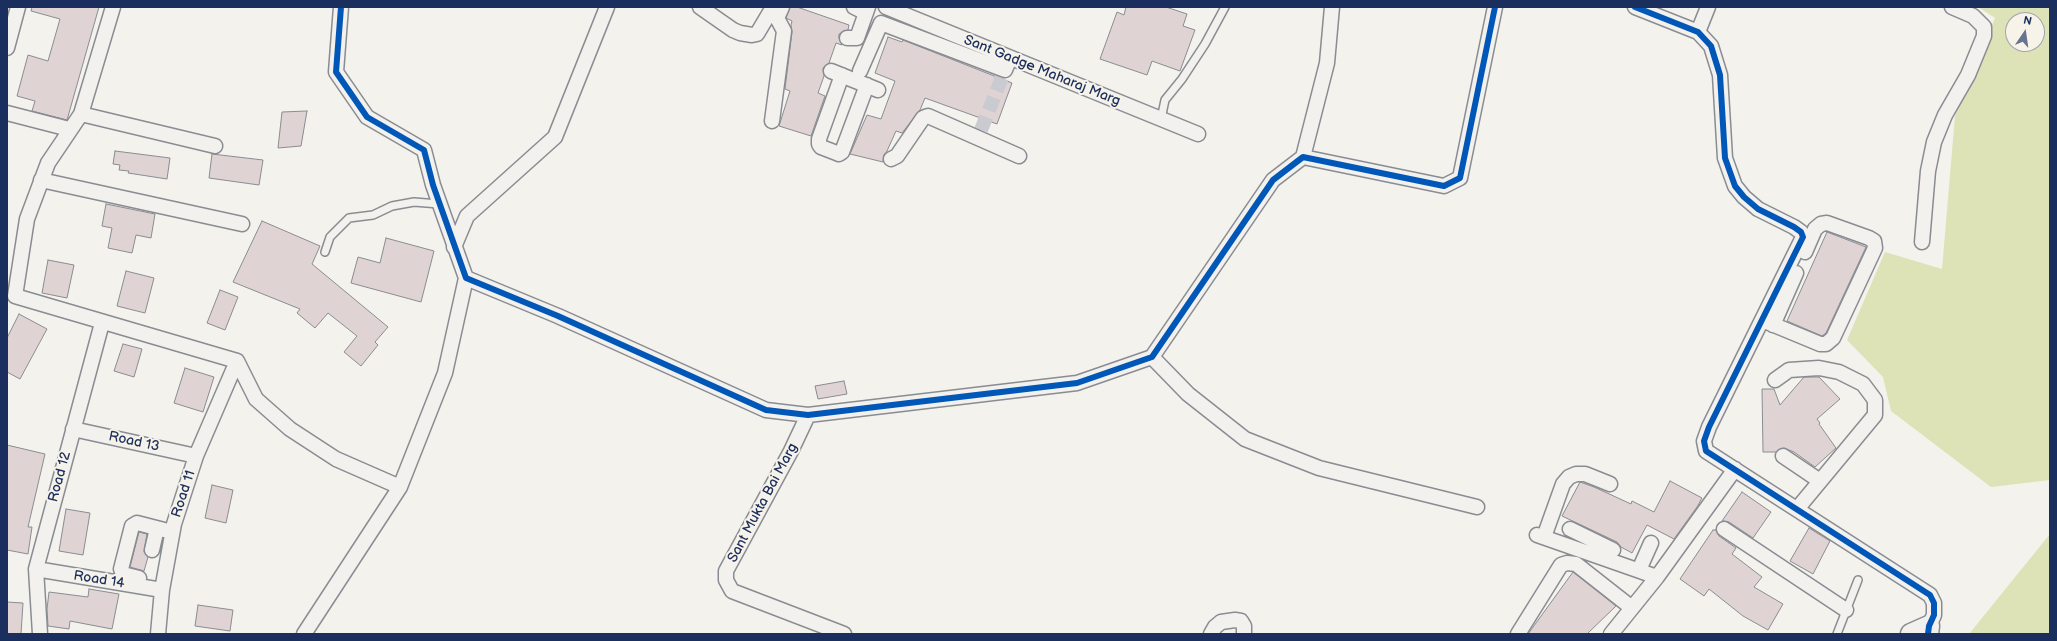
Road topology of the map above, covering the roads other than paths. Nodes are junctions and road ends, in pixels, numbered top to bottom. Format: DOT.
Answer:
graph roads {
  1 [pos="18,7"];
  2 [pos="113,7"];
  3 [pos="341,7"];
  4 [pos="607,7"];
  5 [pos="700,7"];
  6 [pos="773,7"];
  7 [pos="782,7"];
  8 [pos="1225,7"];
  9 [pos="1332,7"];
  10 [pos="1495,7"];
  11 [pos="1634,7"];
  12 [pos="1708,7"];
  13 [pos="1952,7"];
  14 [pos="874,8"];
  15 [pos="910,12"];
  16 [pos="881,23"];
  17 [pos="1698,32"];
  18 [pos="847,38"];
  19 [pos="7,48"];
  20 [pos="1010,58"];
  21 [pos="846,76"];
  22 [pos="7,113"];
  23 [pos="81,114"];
  24 [pos="1161,119"];
  25 [pos="772,121"];
  26 [pos="69,130"];
  27 [pos="1198,134"];
  28 [pos="215,146"];
  29 [pos="1019,156"];
  30 [pos="1303,157"];
  31 [pos="891,159"];
  32 [pos="41,180"];
  33 [pos="439,204"];
  34 [pos="242,224"];
  35 [pos="1922,242"];
  36 [pos="454,247"];
  37 [pos="325,252"];
  38 [pos="466,278"];
  39 [pos="102,322"];
  40 [pos="1767,322"];
  41 [pos="1152,357"];
  42 [pos="236,361"];
  43 [pos="1775,380"];
  44 [pos="808,415"];
  45 [pos="73,429"];
  46 [pos="196,456"];
  47 [pos="1783,456"];
  48 [pos="1736,469"];
  49 [pos="1820,481"];
  50 [pos="1610,484"];
  51 [pos="400,487"];
  52 [pos="1477,507"];
  53 [pos="1797,509"];
  54 [pos="157,528"];
  55 [pos="1570,529"];
  56 [pos="1724,529"];
  57 [pos="172,532"];
  58 [pos="1651,543"];
  59 [pos="1595,548"];
  60 [pos="152,550"];
  61 [pos="1613,550"];
  62 [pos="36,569"];
  63 [pos="1639,570"];
  64 [pos="1657,577"];
  65 [pos="139,578"];
  66 [pos="1858,580"];
  67 [pos="162,590"];
  68 [pos="1632,608"];
  69 [pos="1846,610"];
  70 [pos="1923,631"];
  71 [pos="40,634"];
  72 [pos="158,634"];
  73 [pos="304,634"];
  74 [pos="844,634"];
  75 [pos="1211,634"];
  76 [pos="1244,634"];
  77 [pos="1518,634"];
  78 [pos="1611,634"];
  79 [pos="1837,634"];
  1 -- 19 [label="street"];
  2 -- 23 [label="street"];
  3 -- 33 [label="street"];
  4 -- 36 [label="street"];
  5 -- 6 [label="street"];
  7 -- 25 [label="street"];
  8 -- 24 [label="lane"];
  9 -- 30 [label="street"];
  10 -- 30 [label="street"];
  11 -- 17 [label="street"];
  12 -- 17 [label="street"];
  13 -- 35 [label="street"];
  14 -- 15 [label="street, Sant Gadge Maharaj Marg"];
  14 -- 16 [label="street"];
  14 -- 18 [label="street"];
  14 -- 21 [label="street"];
  15 -- 20 [label="street, Sant Gadge Maharaj Marg"];
  16 -- 20 [label="street"];
  16 -- 21 [label="street"];
  17 -- 40 [label="street"];
  20 -- 24 [label="street, Sant Gadge Maharaj Marg"];
  21 -- 21 [label="street"];
  22 -- 26 [label="street"];
  23 -- 26 [label="street"];
  23 -- 28 [label="street"];
  24 -- 27 [label="street, Sant Gadge Maharaj Marg"];
  26 -- 32 [label="street"];
  29 -- 31 [label="street"];
  30 -- 41 [label="street"];
  32 -- 34 [label="street"];
  32 -- 39 [label="street"];
  33 -- 36 [label="street"];
  33 -- 37 [label="lane"];
  36 -- 38 [label="street"];
  38 -- 44 [label="street"];
  38 -- 51 [label="street"];
  39 -- 42 [label="street"];
  39 -- 45 [label="street, Road 12"];
  40 -- 40 [label="street"];
  40 -- 48 [label="street"];
  41 -- 44 [label="street"];
  41 -- 52 [label="street"];
  42 -- 46 [label="street, Road 11"];
  42 -- 51 [label="street"];
  43 -- 49 [label="street"];
  44 -- 74 [label="street, Sant Mukta Bai Marg"];
  45 -- 46 [label="street, Road 13"];
  45 -- 62 [label="street, Road 12"];
  46 -- 57 [label="street, Road 11"];
  47 -- 49 [label="street"];
  48 -- 53 [label="street"];
  48 -- 64 [label="street"];
  49 -- 53 [label="street"];
  50 -- 59 [label="street"];
  51 -- 73 [label="street"];
  53 -- 70 [label="street"];
  54 -- 57 [label="street"];
  54 -- 60 [label="street"];
  54 -- 65 [label="street"];
  55 -- 59 [label="street"];
  56 -- 69 [label="street"];
  57 -- 67 [label="street, Road 11"];
  58 -- 63 [label="street"];
  59 -- 61 [label="street"];
  59 -- 63 [label="street"];
  62 -- 67 [label="street, Road 14"];
  62 -- 71 [label="street, Road 12"];
  63 -- 64 [label="street"];
  64 -- 68 [label="street"];
  66 -- 69 [label="lane"];
  67 -- 72 [label="street, Road 11"];
  68 -- 77 [label="street"];
  68 -- 78 [label="street"];
  69 -- 79 [label="lane"];
  75 -- 76 [label="street"];
}
